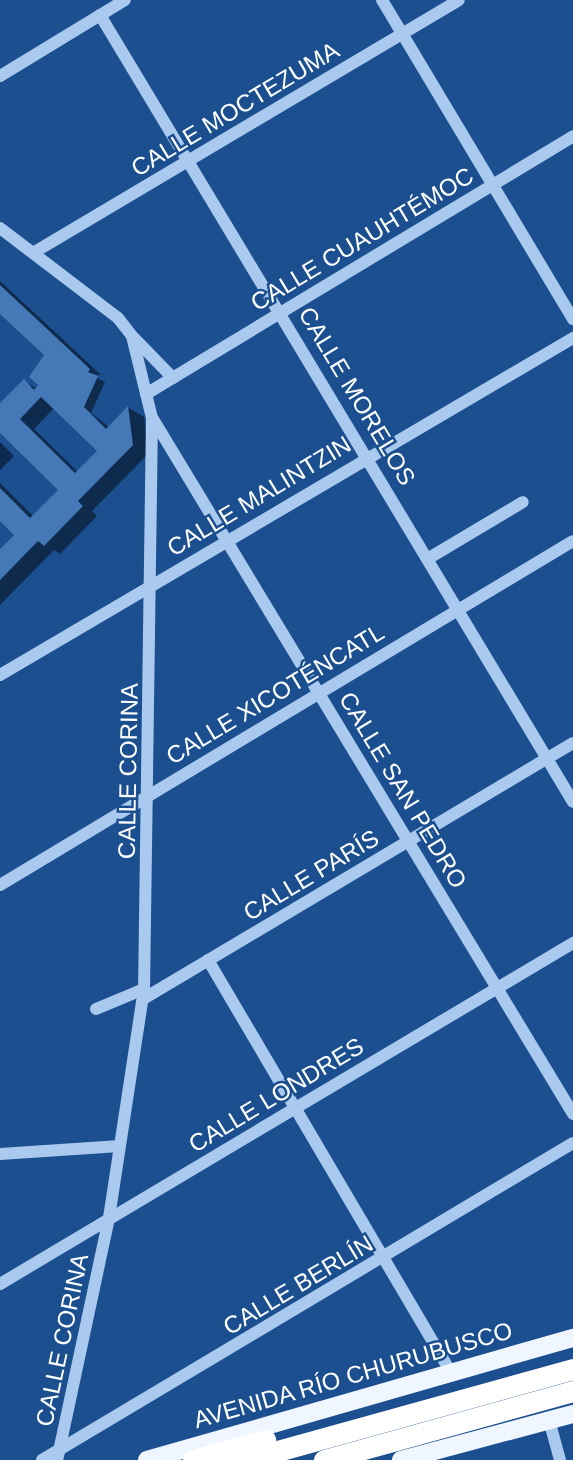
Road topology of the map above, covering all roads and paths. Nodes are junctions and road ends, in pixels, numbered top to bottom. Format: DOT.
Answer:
graph roads {
  1 [pos="125,0"];
  2 [pos="382,0"];
  3 [pos="458,0"];
  4 [pos="100,15"];
  5 [pos="403,33"];
  6 [pos="0,76"];
  7 [pos="573,136"];
  8 [pos="188,161"];
  9 [pos="493,185"];
  10 [pos="0,228"];
  11 [pos="33,253"];
  12 [pos="281,311"];
  13 [pos="573,319"];
  14 [pos="132,336"];
  15 [pos="573,338"];
  16 [pos="173,378"];
  17 [pos="146,394"];
  18 [pos="152,418"];
  19 [pos="369,456"];
  20 [pos="523,502"];
  21 [pos="226,540"];
  22 [pos="573,541"];
  23 [pos="429,558"];
  24 [pos="149,584"];
  25 [pos="459,608"];
  26 [pos="0,675"];
  27 [pos="320,693"];
  28 [pos="573,743"];
  29 [pos="548,758"];
  30 [pos="150,794"];
  31 [pos="573,802"];
  32 [pos="409,841"];
  33 [pos="0,885"];
  34 [pos="573,943"];
  35 [pos="208,960"];
  36 [pos="499,987"];
  37 [pos="144,994"];
  38 [pos="96,1009"];
  39 [pos="294,1109"];
  40 [pos="573,1114"];
  41 [pos="573,1143"];
  42 [pos="121,1146"];
  43 [pos="0,1154"];
  44 [pos="110,1218"];
  45 [pos="382,1259"];
  46 [pos="0,1284"];
  47 [pos="573,1332"];
  48 [pos="573,1338"];
  49 [pos="550,1345"];
  50 [pos="573,1369"];
  51 [pos="451,1373"];
  52 [pos="573,1391"];
  53 [pos="573,1413"];
  54 [pos="549,1420"];
  55 [pos="345,1432"];
  56 [pos="58,1455"];
  57 [pos="42,1460"];
  58 [pos="147,1460"];
  59 [pos="193,1460"];
  60 [pos="245,1460"];
  61 [pos="324,1460"];
  62 [pos="401,1460"];
  63 [pos="560,1460"];
  1 -- 4 [label="street"];
  2 -- 5 [label="street"];
  3 -- 5 [label="street, CALLE MOCTEZUMA"];
  4 -- 6 [label="street"];
  4 -- 8 [label="street, CALLE MORELOS"];
  5 -- 8 [label="street, CALLE MOCTEZUMA"];
  5 -- 9 [label="street"];
  7 -- 9 [label="street, CALLE CUAUHTÉMOC"];
  8 -- 11 [label="street, CALLE MOCTEZUMA"];
  8 -- 12 [label="street, CALLE MORELOS"];
  9 -- 12 [label="street, CALLE CUAUHTÉMOC"];
  9 -- 13 [label="street"];
  10 -- 11 [label="street"];
  11 -- 14 [label="street"];
  12 -- 16 [label="street, CALLE CUAUHTÉMOC"];
  12 -- 19 [label="street, CALLE MORELOS"];
  14 -- 16 [label="street"];
  14 -- 17 [label="street"];
  15 -- 19 [label="street, CALLE MALINTZIN"];
  16 -- 17 [label="street, CALLE CUAUHTÉMOC"];
  17 -- 18 [label="street, CALLE CORINA"];
  18 -- 21 [label="street, CALLE SAN PEDRO"];
  18 -- 24 [label="street, CALLE CORINA"];
  19 -- 21 [label="street, CALLE MALINTZIN"];
  19 -- 23 [label="street, CALLE MORELOS"];
  20 -- 23 [label="street"];
  21 -- 24 [label="street, CALLE MALINTZIN"];
  21 -- 27 [label="street, CALLE SAN PEDRO"];
  22 -- 25 [label="street, CALLE XICOTÉNCATL"];
  23 -- 25 [label="street, CALLE MORELOS"];
  24 -- 26 [label="street, CALLE MALINTZIN"];
  24 -- 30 [label="street, CALLE CORINA"];
  25 -- 27 [label="street, CALLE XICOTÉNCATL"];
  25 -- 29 [label="street, CALLE MORELOS"];
  27 -- 30 [label="street, CALLE XICOTÉNCATL"];
  27 -- 32 [label="street, CALLE SAN PEDRO"];
  28 -- 29 [label="street, CALLE PARÍS"];
  29 -- 31 [label="street, CALLE MORELOS"];
  29 -- 32 [label="street, CALLE PARÍS"];
  30 -- 33 [label="street, CALLE XICOTÉNCATL"];
  30 -- 37 [label="street, CALLE CORINA"];
  32 -- 35 [label="street, CALLE PARÍS"];
  32 -- 36 [label="street, CALLE SAN PEDRO"];
  34 -- 36 [label="street, CALLE LONDRES"];
  35 -- 37 [label="street, CALLE PARÍS"];
  35 -- 39 [label="street"];
  36 -- 39 [label="street, CALLE LONDRES"];
  36 -- 40 [label="street, CALLE SAN PEDRO"];
  37 -- 38 [label="street, CALLE PARÍS"];
  37 -- 42 [label="street, CALLE CORINA"];
  39 -- 44 [label="street, CALLE LONDRES"];
  39 -- 45 [label="street"];
  41 -- 45 [label="street, CALLE BERLÍN"];
  42 -- 43 [label="street"];
  42 -- 44 [label="street, CALLE CORINA"];
  44 -- 46 [label="street, CALLE LONDRES"];
  44 -- 56 [label="street, CALLE CORINA"];
  45 -- 51 [label="street"];
  45 -- 56 [label="street, CALLE BERLÍN"];
  47 -- 49 [label="street"];
  48 -- 49 [label="main road, AVENIDA RÍO CHURUBUSCO"];
  49 -- 51 [label="main road, AVENIDA RÍO CHURUBUSCO"];
  50 -- 55 [label="highway"];
  51 -- 58 [label="main road, AVENIDA RÍO CHURUBUSCO"];
  52 -- 61 [label="highway"];
  53 -- 54 [label="main road"];
  54 -- 62 [label="main road"];
  54 -- 63 [label="street"];
  55 -- 59 [label="highway"];
  55 -- 60 [label="highway"];
  56 -- 57 [label="street, CALLE BERLÍN"];
}
